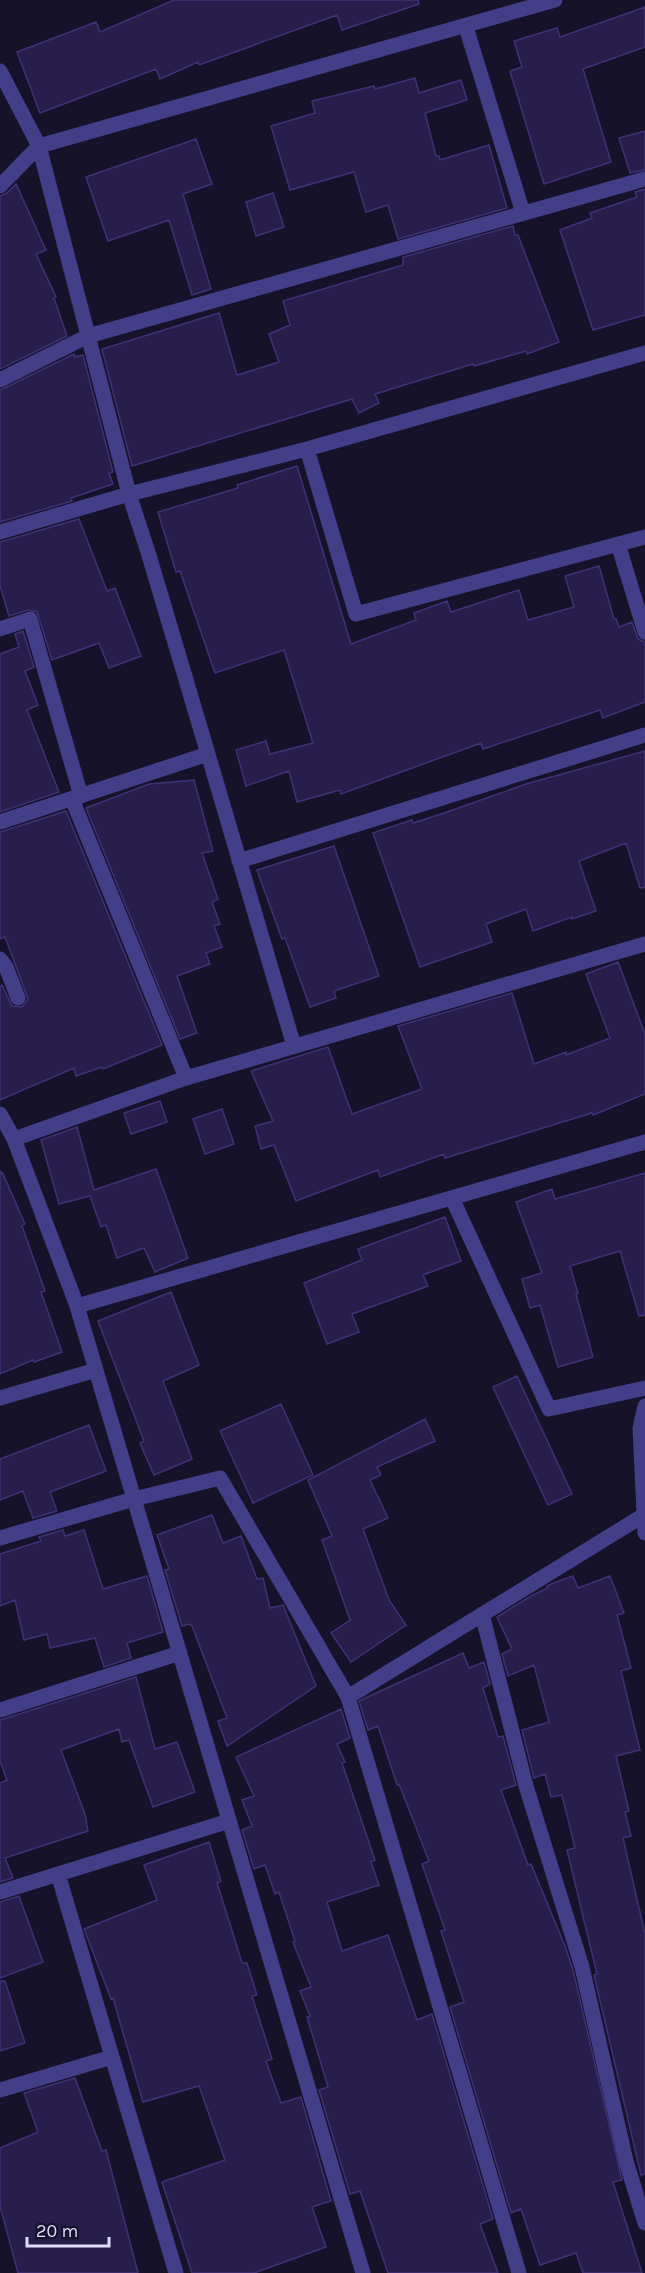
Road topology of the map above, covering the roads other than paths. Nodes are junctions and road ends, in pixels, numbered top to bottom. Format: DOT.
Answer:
graph roads {
  1 [pos="555,0"];
  2 [pos="466,27"];
  3 [pos="0,71"];
  4 [pos="39,146"];
  5 [pos="645,179"];
  6 [pos="0,186"];
  7 [pos="523,213"];
  8 [pos="88,336"];
  9 [pos="645,352"];
  10 [pos="0,380"];
  11 [pos="307,449"];
  12 [pos="129,494"];
  13 [pos="0,532"];
  14 [pos="645,537"];
  15 [pos="618,544"];
  16 [pos="0,629"];
  17 [pos="645,632"];
  18 [pos="645,735"];
  19 [pos="208,754"];
  20 [pos="77,797"];
  21 [pos="0,822"];
  22 [pos="239,861"];
  23 [pos="645,944"];
  24 [pos="0,959"];
  25 [pos="18,998"];
  26 [pos="294,1046"];
  27 [pos="186,1078"];
  28 [pos="0,1114"];
  29 [pos="14,1139"];
  30 [pos="645,1142"];
  31 [pos="452,1198"];
  32 [pos="78,1306"];
  33 [pos="96,1370"];
  34 [pos="645,1388"];
  35 [pos="0,1398"];
  36 [pos="645,1406"];
  37 [pos="134,1499"];
  38 [pos="644,1515"];
  39 [pos="645,1533"];
  40 [pos="0,1538"];
  41 [pos="482,1614"];
  42 [pos="180,1653"];
  43 [pos="348,1697"];
  44 [pos="0,1710"];
  45 [pos="229,1821"];
  46 [pos="58,1874"];
  47 [pos="0,1892"];
  48 [pos="112,2057"];
  49 [pos="0,2090"];
  50 [pos="645,2223"];
  51 [pos="176,2273"];
  52 [pos="363,2273"];
  53 [pos="519,2273"];
  1 -- 2 [label="street"];
  2 -- 4 [label="street"];
  2 -- 7 [label="street"];
  3 -- 4 [label="street"];
  4 -- 6 [label="street"];
  4 -- 8 [label="street"];
  5 -- 7 [label="street"];
  7 -- 8 [label="street"];
  8 -- 10 [label="street"];
  8 -- 12 [label="street"];
  9 -- 11 [label="street"];
  11 -- 12 [label="street"];
  11 -- 15 [label="street"];
  12 -- 13 [label="street"];
  12 -- 19 [label="street"];
  14 -- 15 [label="street"];
  15 -- 17 [label="street"];
  16 -- 20 [label="street"];
  18 -- 22 [label="street"];
  19 -- 20 [label="street"];
  19 -- 22 [label="street"];
  20 -- 21 [label="street"];
  20 -- 27 [label="street"];
  22 -- 26 [label="street"];
  23 -- 26 [label="street"];
  24 -- 25 [label="street"];
  26 -- 27 [label="street"];
  27 -- 29 [label="street"];
  28 -- 29 [label="street"];
  29 -- 32 [label="street"];
  30 -- 31 [label="street"];
  31 -- 32 [label="street"];
  31 -- 34 [label="street"];
  32 -- 33 [label="street"];
  33 -- 35 [label="street"];
  33 -- 37 [label="street"];
  36 -- 38 [label="street"];
  37 -- 40 [label="street"];
  37 -- 42 [label="street"];
  37 -- 43 [label="street"];
  38 -- 39 [label="street"];
  38 -- 41 [label="street"];
  41 -- 43 [label="street"];
  41 -- 50 [label="street"];
  42 -- 44 [label="street"];
  42 -- 45 [label="street"];
  43 -- 53 [label="street"];
  45 -- 46 [label="street"];
  45 -- 52 [label="street"];
  46 -- 47 [label="street"];
  46 -- 48 [label="street"];
  48 -- 49 [label="street"];
  48 -- 51 [label="street"];
}
